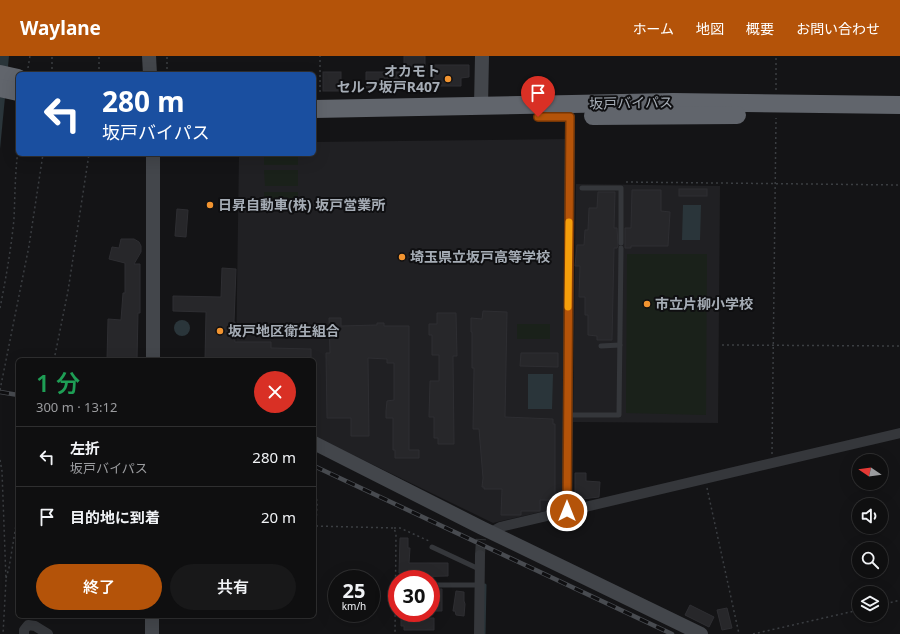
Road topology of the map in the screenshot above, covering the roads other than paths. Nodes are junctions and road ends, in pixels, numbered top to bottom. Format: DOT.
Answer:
graph roads {
  1 [pos="149,56"];
  2 [pos="482,56"];
  3 [pos="150,72"];
  4 [pos="0,74"];
  5 [pos="16,78"];
  6 [pos="0,88"];
  7 [pos="16,92"];
  8 [pos="317,100"];
  9 [pos="900,105"];
  10 [pos="481,106"];
  11 [pos="776,109"];
  12 [pos="570,117"];
  13 [pos="900,117"];
  14 [pos="316,121"];
  15 [pos="153,156"];
  16 [pos="582,188"];
  17 [pos="620,345"];
  18 [pos="602,346"];
  19 [pos="153,358"];
  20 [pos="567,415"];
  21 [pos="900,433"];
  22 [pos="316,444"];
  23 [pos="567,511"];
  24 [pos="485,533"];
  25 [pos="432,547"];
  26 [pos="480,555"];
  27 [pos="479,568"];
  28 [pos="440,585"];
  29 [pos="479,585"];
  30 [pos="152,618"];
  31 [pos="24,634"];
  32 [pos="48,634"];
  33 [pos="152,634"];
  34 [pos="479,634"];
  35 [pos="701,634"];
  1 -- 3 [label="street"];
  2 -- 10 [label="street"];
  4 -- 5 [label="highway"];
  6 -- 7 [label="highway"];
  8 -- 10 [label="highway, 坂戸バイパス"];
  9 -- 11 [label="highway, 坂戸バイパス"];
  10 -- 11 [label="highway, 坂戸バイパス"];
  11 -- 12 [label="highway, 坂戸バイパス"];
  11 -- 13 [label="highway, 坂戸バイパス"];
  12 -- 14 [label="highway, 坂戸バイパス"];
  12 -- 20 [label="street"];
  15 -- 19 [label="street"];
  16 -- 17 [label="lane"];
  17 -- 18 [label="lane"];
  17 -- 20 [label="lane"];
  20 -- 23 [label="street"];
  21 -- 23 [label="street"];
  22 -- 24 [label="street"];
  23 -- 24 [label="street"];
  24 -- 35 [label="street"];
  25 -- 27 [label="lane"];
  26 -- 27 [label="street"];
  27 -- 29 [label="street"];
  28 -- 29 [label="lane"];
  29 -- 34 [label="street"];
  30 -- 33 [label="street"];
  31 -- 32 [label="street"];
}
